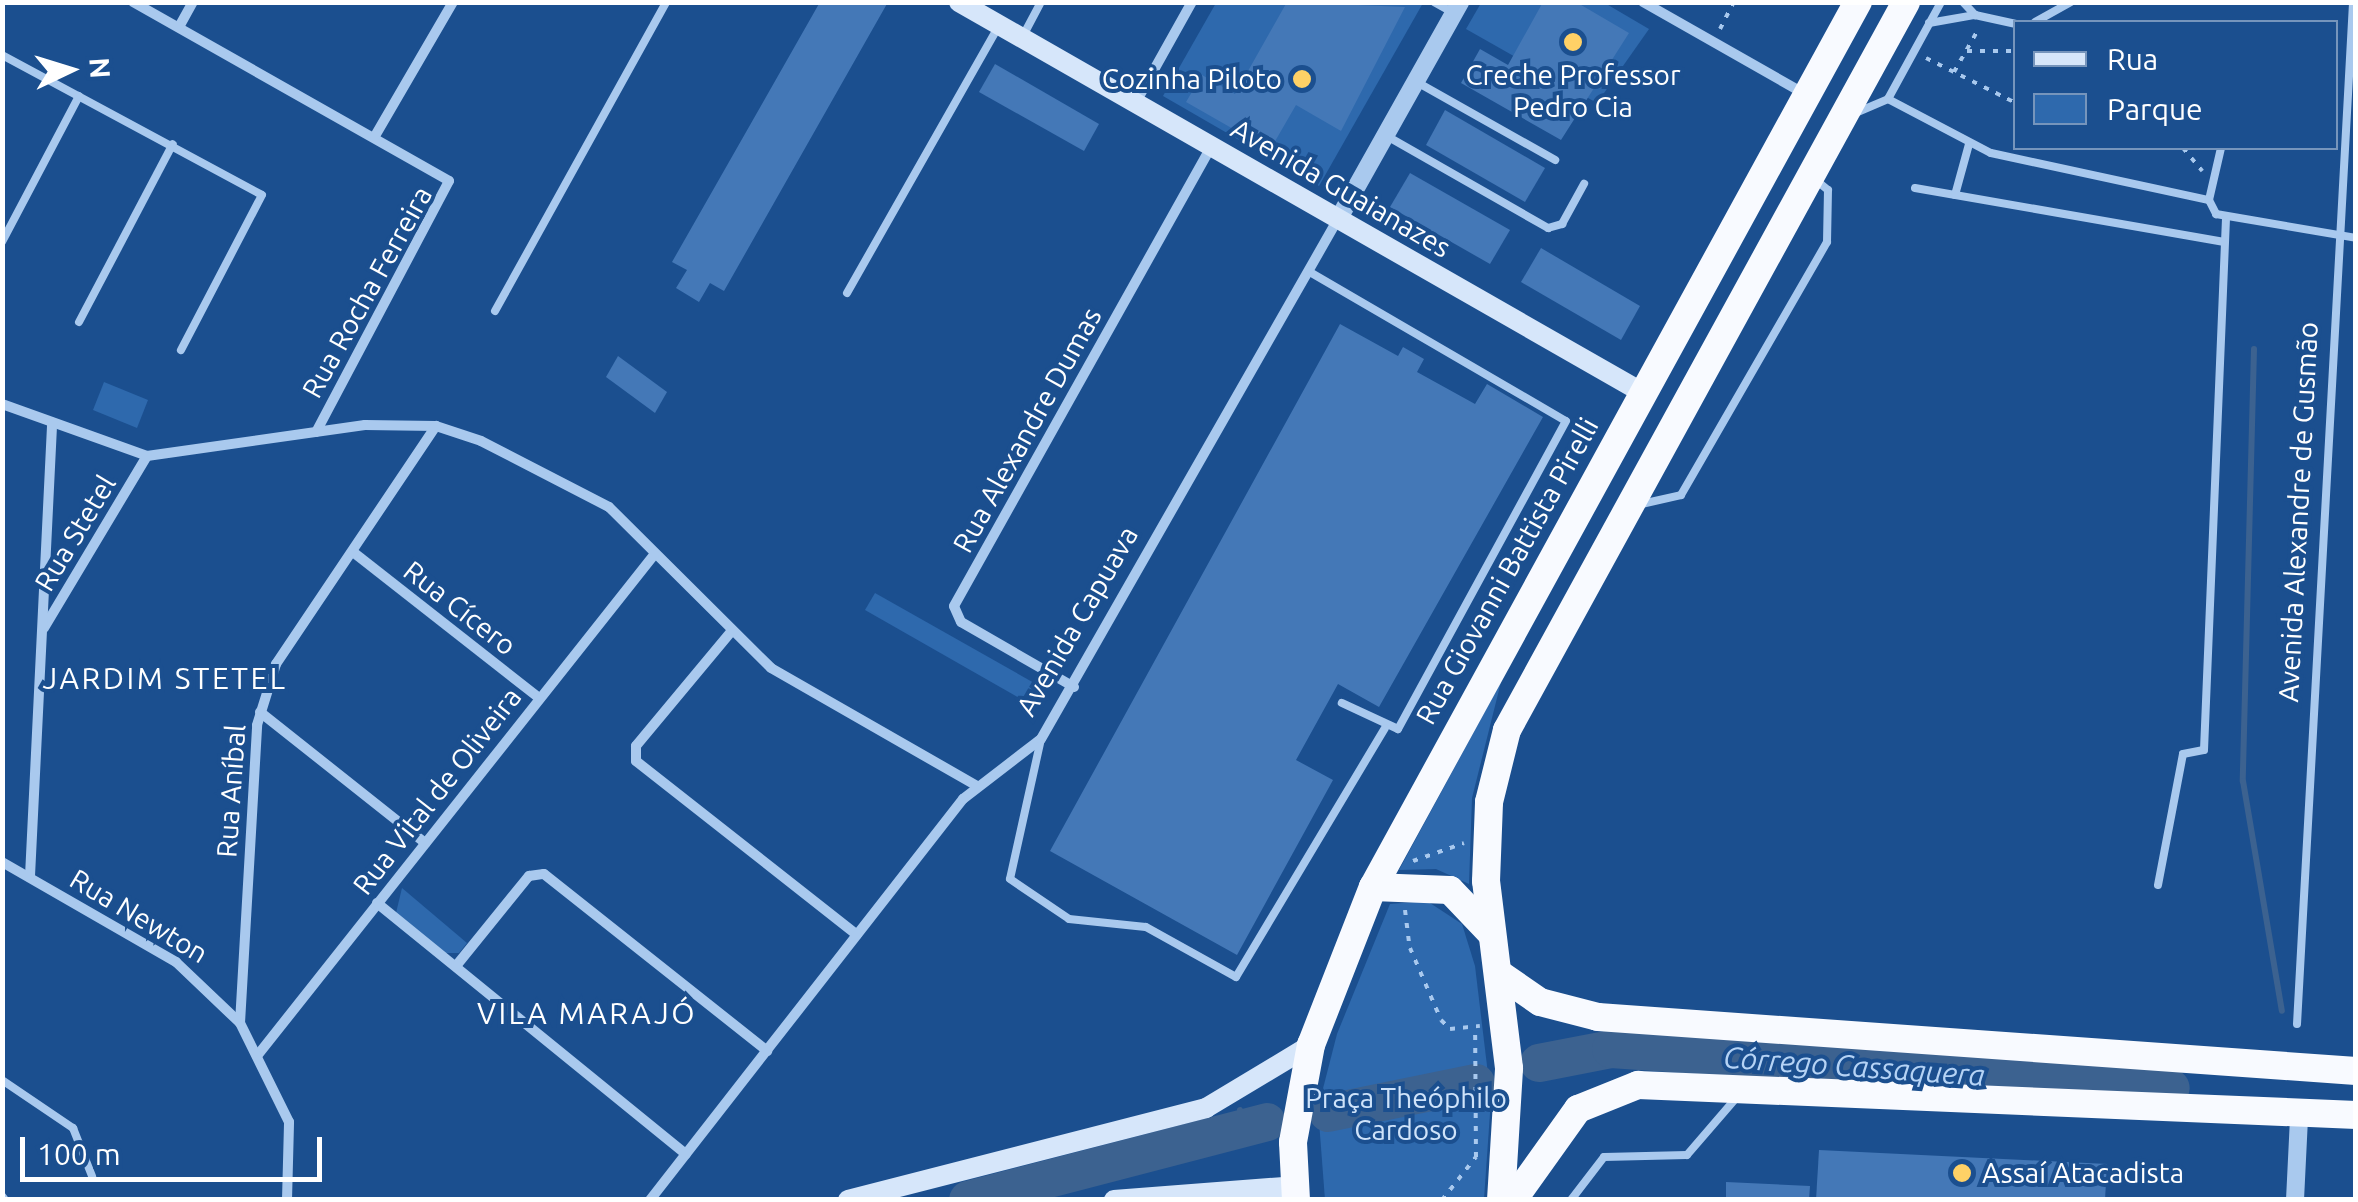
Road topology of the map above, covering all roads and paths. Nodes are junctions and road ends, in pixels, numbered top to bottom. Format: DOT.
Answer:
graph roads {
  1 [pos="133,2"];
  2 [pos="193,2"];
  3 [pos="453,2"];
  4 [pos="666,2"];
  5 [pos="960,2"];
  6 [pos="1192,2"];
  7 [pos="1434,2"];
  8 [pos="1643,2"];
  9 [pos="1734,2"];
  10 [pos="1858,2"];
  11 [pos="1906,2"];
  12 [pos="1941,2"];
  13 [pos="1963,2"];
  14 [pos="2071,2"];
  15 [pos="2353,2"];
  16 [pos="1040,4"];
  17 [pos="1457,8"];
  18 [pos="1728,15"];
  19 [pos="1975,15"];
  20 [pos="1985,18"];
  21 [pos="2038,20"];
  22 [pos="1929,22"];
  23 [pos="2013,23"];
  24 [pos="999,25"];
  25 [pos="179,27"];
  26 [pos="1022,38"];
  27 [pos="1914,50"];
  28 [pos="1967,51"];
  29 [pos="2013,51"];
  30 [pos="2,55"];
  31 [pos="1954,73"];
  32 [pos="1416,81"];
  33 [pos="2338,90"];
  34 [pos="2348,92"];
  35 [pos="1806,95"];
  36 [pos="80,96"];
  37 [pos="1888,100"];
  38 [pos="1136,102"];
  39 [pos="2013,102"];
  40 [pos="1844,116"];
  41 [pos="1385,135"];
  42 [pos="376,136"];
  43 [pos="173,144"];
  44 [pos="1969,144"];
  45 [pos="1212,146"];
  46 [pos="2183,150"];
  47 [pos="2221,150"];
  48 [pos="1555,160"];
  49 [pos="1811,177"];
  50 [pos="1584,184"];
  51 [pos="1915,188"];
  52 [pos="1954,196"];
  53 [pos="2210,196"];
  54 [pos="1339,218"];
  55 [pos="2226,218"];
  56 [pos="2340,237"];
  57 [pos="2356,238"];
  58 [pos="2,242"];
  59 [pos="2224,242"];
  60 [pos="1308,271"];
  61 [pos="847,293"];
  62 [pos="494,310"];
  63 [pos="79,322"];
  64 [pos="181,350"];
  65 [pos="1643,393"];
  66 [pos="2,404"];
  67 [pos="52,424"];
  68 [pos="436,426"];
  69 [pos="316,432"];
  70 [pos="147,456"];
  71 [pos="1628,503"];
  72 [pos="354,552"];
  73 [pos="654,554"];
  74 [pos="42,633"];
  75 [pos="730,634"];
  76 [pos="1074,688"];
  77 [pos="540,698"];
  78 [pos="1342,703"];
  79 [pos="260,712"];
  80 [pos="1385,728"];
  81 [pos="1040,739"];
  82 [pos="976,786"];
  83 [pos="1488,842"];
  84 [pos="426,843"];
  85 [pos="2,862"];
  86 [pos="1402,866"];
  87 [pos="30,876"];
  88 [pos="2158,885"];
  89 [pos="377,903"];
  90 [pos="857,935"];
  91 [pos="1492,935"];
  92 [pos="456,966"];
  93 [pos="1498,973"];
  94 [pos="240,1023"];
  95 [pos="2297,1024"];
  96 [pos="1311,1045"];
  97 [pos="767,1051"];
  98 [pos="256,1056"];
  99 [pos="2356,1072"];
  100 [pos="2,1080"];
  101 [pos="1745,1087"];
  102 [pos="2356,1115"];
  103 [pos="2299,1119"];
  104 [pos="686,1154"];
  105 [pos="92,1176"];
  106 [pos="1295,1193"];
  107 [pos="287,1200"];
  108 [pos="650,1200"];
  109 [pos="848,1200"];
  110 [pos="1114,1200"];
  111 [pos="1442,1200"];
  112 [pos="1501,1200"];
  113 [pos="1513,1200"];
  114 [pos="1572,1200"];
  115 [pos="2295,1200"];
  1 -- 25 [label="street"];
  2 -- 25 [label="street"];
  3 -- 42 [label="street"];
  4 -- 62 [label="lane"];
  5 -- 24 [label="main road, Avenida Guaianazes"];
  6 -- 38 [label="street"];
  7 -- 17 [label="lane"];
  8 -- 35 [label="street"];
  9 -- 18 [label="path"];
  10 -- 35 [label="highway, Rua Giovanni Battista Pirelli"];
  11 -- 40 [label="highway"];
  12 -- 22 [label="lane"];
  13 -- 19 [label="lane"];
  14 -- 21 [label="lane"];
  15 -- 34 [label="lane, Avenida Alexandre de Gusmão"];
  16 -- 26 [label="lane"];
  17 -- 32 [label="street, Avenida Capuava"];
  19 -- 20 [label="lane"];
  19 -- 22 [label="lane"];
  20 -- 23 [label="lane"];
  20 -- 28 [label="path"];
  22 -- 27 [label="lane"];
  24 -- 26 [label="main road, Avenida Guaianazes"];
  24 -- 61 [label="lane"];
  25 -- 42 [label="street"];
  26 -- 38 [label="main road, Avenida Guaianazes"];
  27 -- 31 [label="path"];
  27 -- 37 [label="lane"];
  28 -- 29 [label="path"];
  28 -- 31 [label="path"];
  30 -- 36 [label="lane"];
  31 -- 39 [label="path"];
  32 -- 41 [label="street, Avenida Capuava"];
  32 -- 48 [label="lane"];
  33 -- 34 [label="lane"];
  34 -- 56 [label="lane, Avenida Alexandre de Gusmão"];
  35 -- 65 [label="highway, Rua Giovanni Battista Pirelli"];
  36 -- 43 [label="lane"];
  36 -- 58 [label="lane"];
  37 -- 40 [label="lane"];
  37 -- 44 [label="lane"];
  38 -- 45 [label="main road, Avenida Guaianazes"];
  40 -- 49 [label="highway"];
  41 -- 50 [label="lane"];
  41 -- 54 [label="street, Avenida Capuava"];
  42 -- 69 [label="street, Rua Rocha Ferreira"];
  43 -- 63 [label="lane"];
  43 -- 64 [label="lane"];
  44 -- 52 [label="lane"];
  44 -- 53 [label="lane"];
  45 -- 54 [label="main road, Avenida Guaianazes"];
  45 -- 76 [label="street, Rua Alexandre Dumas"];
  46 -- 53 [label="path"];
  47 -- 53 [label="lane"];
  49 -- 71 [label="highway"];
  49 -- 71 [label="lane"];
  51 -- 52 [label="lane"];
  52 -- 59 [label="lane"];
  53 -- 55 [label="lane"];
  54 -- 60 [label="street, Avenida Capuava"];
  54 -- 65 [label="main road, Avenida Guaianazes"];
  55 -- 56 [label="lane"];
  55 -- 59 [label="lane"];
  56 -- 57 [label="lane"];
  56 -- 95 [label="lane, Avenida Alexandre de Gusmão"];
  59 -- 88 [label="lane"];
  60 -- 76 [label="street, Avenida Capuava"];
  60 -- 80 [label="lane"];
  65 -- 86 [label="highway, Rua Giovanni Battista Pirelli"];
  66 -- 67 [label="street"];
  67 -- 70 [label="street"];
  67 -- 74 [label="street"];
  68 -- 69 [label="street"];
  68 -- 72 [label="street, Rua Aníbal"];
  68 -- 73 [label="street"];
  69 -- 70 [label="street"];
  70 -- 74 [label="street, Rua Stetel"];
  71 -- 83 [label="highway"];
  72 -- 77 [label="street, Rua Cícero"];
  72 -- 79 [label="street, Rua Aníbal"];
  73 -- 75 [label="street"];
  73 -- 77 [label="street, Rua Vital de Oliveira"];
  74 -- 87 [label="street"];
  75 -- 82 [label="street"];
  75 -- 90 [label="street"];
  76 -- 81 [label="street, Avenida Capuava"];
  77 -- 84 [label="street, Rua Vital de Oliveira"];
  78 -- 80 [label="lane"];
  79 -- 84 [label="street"];
  79 -- 94 [label="street, Rua Aníbal"];
  80 -- 81 [label="lane"];
  81 -- 82 [label="street, Avenida Capuava"];
  82 -- 90 [label="street, Avenida Capuava"];
  83 -- 86 [label="path"];
  83 -- 91 [label="highway"];
  84 -- 89 [label="street, Rua Vital de Oliveira"];
  85 -- 87 [label="street, Rua Newton"];
  86 -- 91 [label="highway"];
  86 -- 96 [label="highway"];
  86 -- 111 [label="path"];
  87 -- 94 [label="street, Rua Newton"];
  89 -- 92 [label="street"];
  89 -- 98 [label="street, Rua Vital de Oliveira"];
  90 -- 97 [label="street, Avenida Capuava"];
  91 -- 93 [label="highway"];
  92 -- 97 [label="street"];
  92 -- 104 [label="street"];
  93 -- 99 [label="highway"];
  93 -- 112 [label="highway"];
  94 -- 98 [label="street, Rua Aníbal"];
  96 -- 106 [label="highway"];
  96 -- 109 [label="main road"];
  97 -- 104 [label="street, Avenida Capuava"];
  98 -- 107 [label="street, Rua Aníbal"];
  100 -- 105 [label="lane"];
  101 -- 103 [label="highway"];
  101 -- 113 [label="highway"];
  101 -- 114 [label="lane"];
  102 -- 103 [label="highway"];
  103 -- 115 [label="street"];
  104 -- 108 [label="street, Avenida Capuava"];
  106 -- 110 [label="main road"];
}
